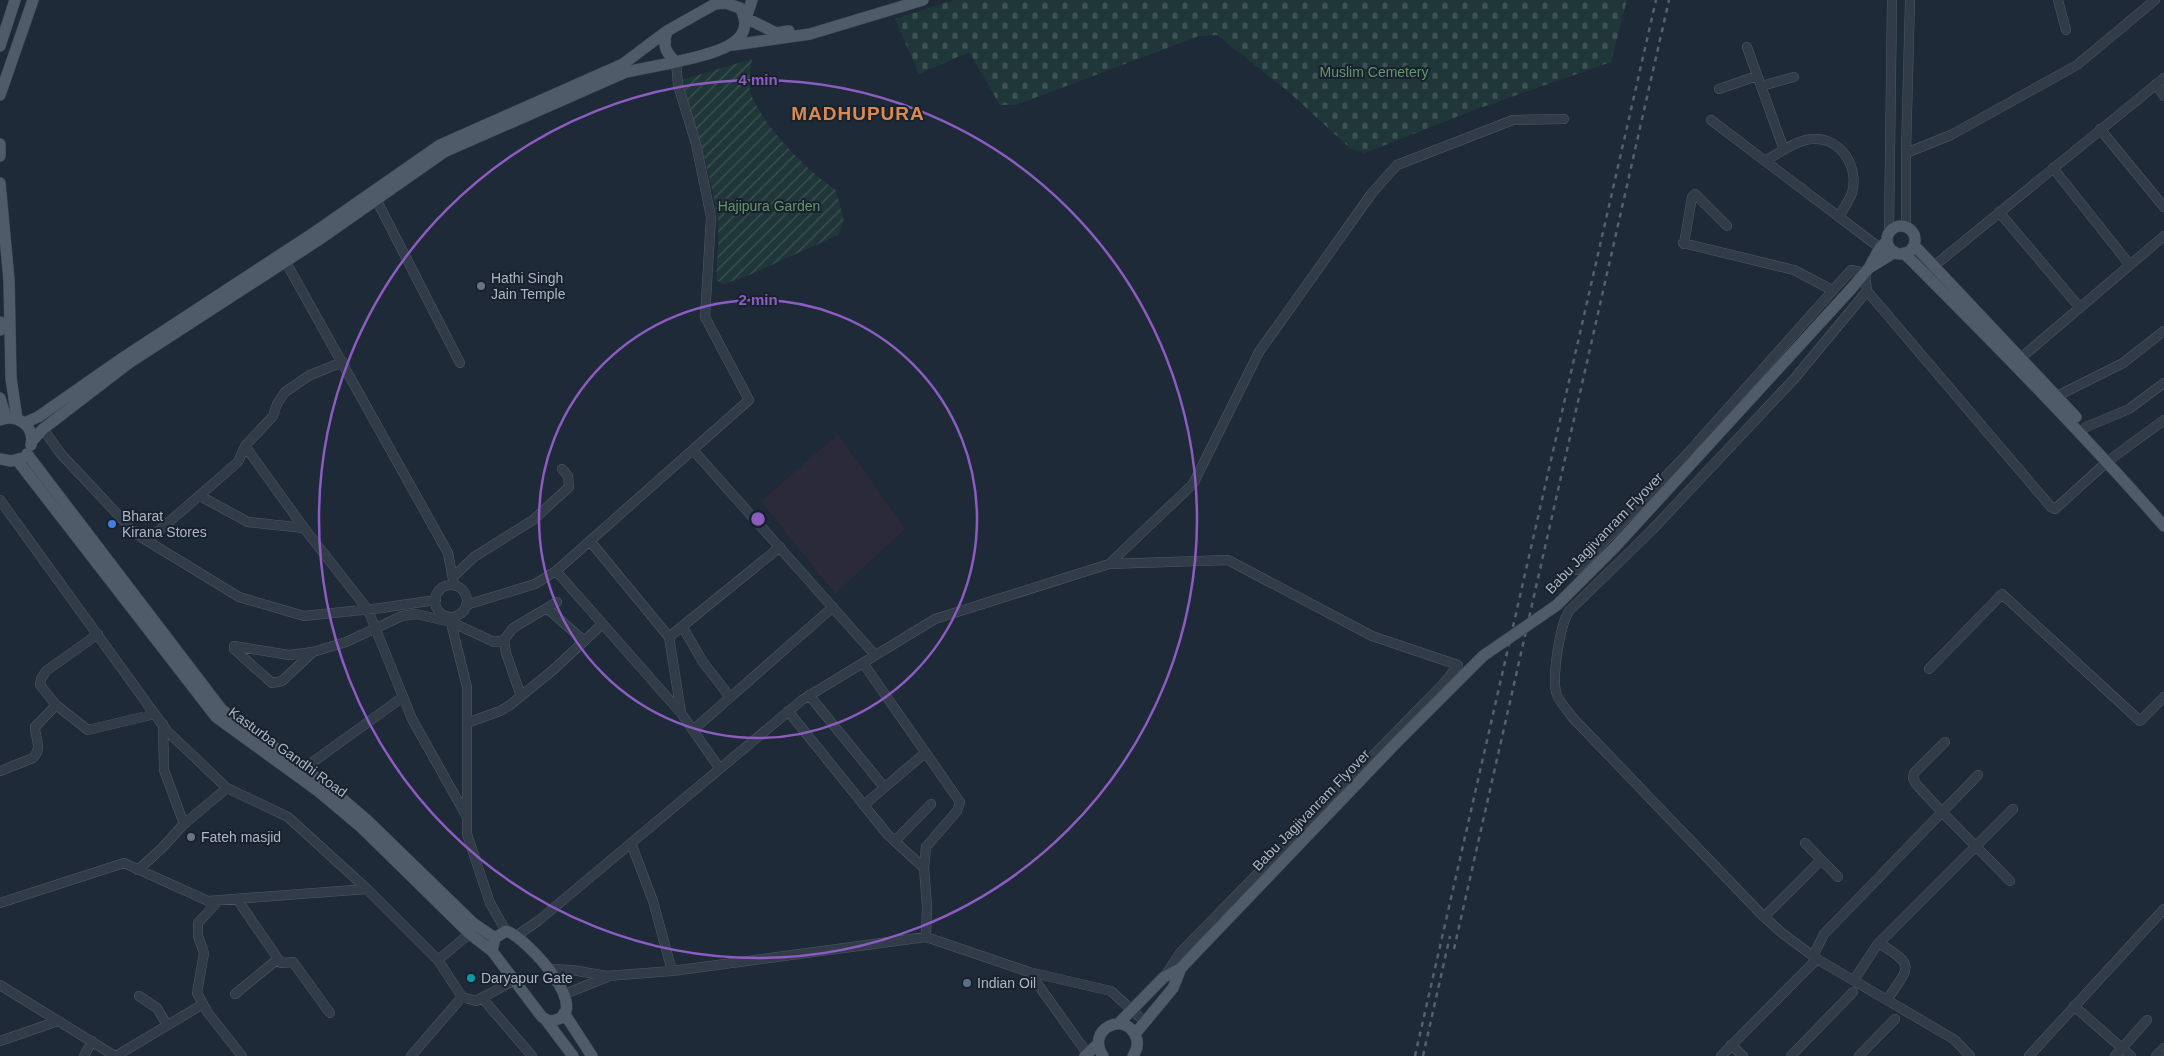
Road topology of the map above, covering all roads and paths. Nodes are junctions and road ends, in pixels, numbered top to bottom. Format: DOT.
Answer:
graph roads {
  1 [pos="15,0"];
  2 [pos="33,0"];
  3 [pos="752,0"];
  4 [pos="902,0"];
  5 [pos="923,0"];
  6 [pos="1892,0"];
  7 [pos="1910,0"];
  8 [pos="2058,0"];
  9 [pos="2155,0"];
  10 [pos="717,2"];
  11 [pos="746,18"];
  12 [pos="2066,30"];
  13 [pos="667,31"];
  14 [pos="733,45"];
  15 [pos="0,46"];
  16 [pos="1747,47"];
  17 [pos="1892,53"];
  18 [pos="1908,55"];
  19 [pos="676,62"];
  20 [pos="1757,76"];
  21 [pos="1794,77"];
  22 [pos="2164,78"];
  23 [pos="2156,84"];
  24 [pos="1761,86"];
  25 [pos="1719,89"];
  26 [pos="0,95"];
  27 [pos="2164,96"];
  28 [pos="1564,119"];
  29 [pos="1711,120"];
  30 [pos="2100,129"];
  31 [pos="0,144"];
  32 [pos="1784,150"];
  33 [pos="1906,153"];
  34 [pos="0,156"];
  35 [pos="1766,161"];
  36 [pos="2053,168"];
  37 [pos="0,183"];
  38 [pos="376,199"];
  39 [pos="2164,208"];
  40 [pos="2000,212"];
  41 [pos="1839,217"];
  42 [pos="1727,226"];
  43 [pos="1906,226"];
  44 [pos="2164,236"];
  45 [pos="1885,240"];
  46 [pos="1914,245"];
  47 [pos="1900,253"];
  48 [pos="284,258"];
  49 [pos="2130,264"];
  50 [pos="1934,266"];
  51 [pos="1867,271"];
  52 [pos="1832,290"];
  53 [pos="1867,291"];
  54 [pos="2080,308"];
  55 [pos="0,322"];
  56 [pos="0,330"];
  57 [pos="2164,331"];
  58 [pos="2018,360"];
  59 [pos="343,362"];
  60 [pos="460,363"];
  61 [pos="2164,383"];
  62 [pos="2057,396"];
  63 [pos="0,398"];
  64 [pos="8,419"];
  65 [pos="2164,420"];
  66 [pos="2086,428"];
  67 [pos="43,429"];
  68 [pos="32,441"];
  69 [pos="245,446"];
  70 [pos="693,450"];
  71 [pos="14,459"];
  72 [pos="2111,459"];
  73 [pos="562,469"];
  74 [pos="0,471"];
  75 [pos="200,496"];
  76 [pos="0,500"];
  77 [pos="2164,515"];
  78 [pos="2164,526"];
  79 [pos="304,528"];
  80 [pos="147,541"];
  81 [pos="590,541"];
  82 [pos="780,548"];
  83 [pos="1109,564"];
  84 [pos="1577,570"];
  85 [pos="556,571"];
  86 [pos="454,581"];
  87 [pos="436,600"];
  88 [pos="557,602"];
  89 [pos="466,605"];
  90 [pos="832,607"];
  91 [pos="548,609"];
  92 [pos="368,610"];
  93 [pos="450,619"];
  94 [pos="682,626"];
  95 [pos="376,629"];
  96 [pos="597,629"];
  97 [pos="98,634"];
  98 [pos="669,637"];
  99 [pos="504,640"];
  100 [pos="584,641"];
  101 [pos="313,652"];
  102 [pos="875,655"];
  103 [pos="863,662"];
  104 [pos="1929,670"];
  105 [pos="809,695"];
  106 [pos="521,696"];
  107 [pos="403,697"];
  108 [pos="2164,697"];
  109 [pos="730,698"];
  110 [pos="56,705"];
  111 [pos="788,711"];
  112 [pos="681,712"];
  113 [pos="156,714"];
  114 [pos="467,723"];
  115 [pos="162,724"];
  116 [pos="693,730"];
  117 [pos="1946,742"];
  118 [pos="925,753"];
  119 [pos="303,769"];
  120 [pos="720,769"];
  121 [pos="0,770"];
  122 [pos="1978,775"];
  123 [pos="884,787"];
  124 [pos="227,788"];
  125 [pos="931,804"];
  126 [pos="864,805"];
  127 [pos="2013,809"];
  128 [pos="1942,812"];
  129 [pos="467,817"];
  130 [pos="184,824"];
  131 [pos="895,841"];
  132 [pos="631,843"];
  133 [pos="1805,843"];
  134 [pos="1976,846"];
  135 [pos="1821,860"];
  136 [pos="924,868"];
  137 [pos="138,870"];
  138 [pos="1838,877"];
  139 [pos="2010,881"];
  140 [pos="367,889"];
  141 [pos="236,899"];
  142 [pos="219,900"];
  143 [pos="0,903"];
  144 [pos="2164,909"];
  145 [pos="1764,917"];
  146 [pos="474,930"];
  147 [pos="511,934"];
  148 [pos="926,936"];
  149 [pos="495,938"];
  150 [pos="1879,943"];
  151 [pos="492,951"];
  152 [pos="1815,958"];
  153 [pos="278,959"];
  154 [pos="438,960"];
  155 [pos="1181,968"];
  156 [pos="548,969"];
  157 [pos="672,971"];
  158 [pos="1029,972"];
  159 [pos="607,976"];
  160 [pos="1164,977"];
  161 [pos="1854,980"];
  162 [pos="514,981"];
  163 [pos="0,985"];
  164 [pos="1853,992"];
  165 [pos="236,994"];
  166 [pos="565,994"];
  167 [pos="138,996"];
  168 [pos="462,997"];
  169 [pos="483,999"];
  170 [pos="1887,1000"];
  171 [pos="202,1004"];
  172 [pos="2074,1006"];
  173 [pos="1132,1010"];
  174 [pos="330,1013"];
  175 [pos="564,1013"];
  176 [pos="1895,1018"];
  177 [pos="545,1020"];
  178 [pos="2148,1020"];
  179 [pos="58,1021"];
  180 [pos="1145,1022"];
  181 [pos="1119,1024"];
  182 [pos="167,1025"];
  183 [pos="1135,1034"];
  184 [pos="0,1041"];
  185 [pos="92,1041"];
  186 [pos="1098,1044"];
  187 [pos="1731,1045"];
  188 [pos="2122,1048"];
  189 [pos="2164,1048"];
  190 [pos="1137,1053"];
  191 [pos="1087,1055"];
  192 [pos="84,1056"];
  193 [pos="116,1056"];
  194 [pos="242,1056"];
  195 [pos="411,1056"];
  196 [pos="532,1056"];
  197 [pos="573,1056"];
  198 [pos="592,1056"];
  199 [pos="1103,1056"];
  200 [pos="1721,1056"];
  201 [pos="1743,1056"];
  202 [pos="1791,1056"];
  203 [pos="1859,1056"];
  204 [pos="1970,1056"];
  205 [pos="2029,1056"];
  206 [pos="2115,1056"];
  207 [pos="2131,1056"];
  208 [pos="2156,1056"];
  1 -- 15 [label="main road"];
  2 -- 26 [label="main road"];
  3 -- 11 [label="main road"];
  4 -- 11 [label="main road"];
  5 -- 14 [label="main road"];
  6 -- 17 [label="street"];
  7 -- 18 [label="street"];
  8 -- 12 [label="street"];
  9 -- 33 [label="street"];
  10 -- 11 [label="main road"];
  10 -- 13 [label="main road"];
  11 -- 14 [label="main road"];
  13 -- 19 [label="main road"];
  13 -- 48 [label="main road"];
  14 -- 19 [label="main road"];
  16 -- 20 [label="street"];
  17 -- 18 [label="street"];
  17 -- 45 [label="street"];
  18 -- 33 [label="street"];
  19 -- 38 [label="main road"];
  19 -- 70 [label="street"];
  20 -- 24 [label="street"];
  20 -- 25 [label="street"];
  21 -- 24 [label="street"];
  22 -- 23 [label="street"];
  23 -- 27 [label="street"];
  23 -- 30 [label="street"];
  24 -- 32 [label="street"];
  28 -- 83 [label="street"];
  29 -- 35 [label="street"];
  30 -- 36 [label="street"];
  30 -- 39 [label="street"];
  31 -- 34 [label="main road"];
  32 -- 35 [label="street"];
  32 -- 41 [label="street"];
  33 -- 43 [label="street"];
  35 -- 41 [label="street"];
  36 -- 40 [label="street"];
  36 -- 49 [label="street"];
  37 -- 64 [label="main road"];
  38 -- 48 [label="main road"];
  38 -- 60 [label="street"];
  40 -- 50 [label="street"];
  40 -- 54 [label="street"];
  41 -- 45 [label="street"];
  42 -- 52 [label="street"];
  43 -- 45 [label="main road"];
  43 -- 46 [label="main road"];
  44 -- 49 [label="street"];
  45 -- 47 [label="main road"];
  45 -- 51 [label="main road"];
  46 -- 47 [label="main road"];
  46 -- 50 [label="main road"];
  47 -- 51 [label="main road"];
  47 -- 58 [label="main road"];
  48 -- 59 [label="street"];
  48 -- 64 [label="main road"];
  48 -- 67 [label="main road"];
  49 -- 54 [label="street"];
  50 -- 58 [label="main road"];
  51 -- 52 [label="street"];
  51 -- 53 [label="street"];
  51 -- 155 [label="main road, Babu Jagjivanram Flyover, bridge"];
  52 -- 84 [label="street"];
  53 -- 72 [label="street"];
  53 -- 145 [label="street"];
  54 -- 58 [label="street"];
  55 -- 56 [label="main road"];
  57 -- 62 [label="street"];
  58 -- 62 [label="main road"];
  58 -- 72 [label="main road"];
  59 -- 69 [label="street"];
  59 -- 86 [label="street"];
  61 -- 66 [label="street"];
  62 -- 66 [label="main road"];
  63 -- 64 [label="main road"];
  64 -- 68 [label="main road"];
  65 -- 72 [label="street"];
  66 -- 72 [label="main road"];
  67 -- 68 [label="main road"];
  67 -- 80 [label="street"];
  68 -- 71 [label="main road"];
  69 -- 75 [label="street"];
  69 -- 79 [label="street"];
  70 -- 81 [label="street"];
  70 -- 82 [label="street"];
  71 -- 74 [label="main road"];
  71 -- 119 [label="main road, Kasturba Gandhi Road"];
  71 -- 146 [label="main road, Kasturba Gandhi Road"];
  72 -- 77 [label="main road"];
  72 -- 78 [label="main road"];
  73 -- 86 [label="street"];
  75 -- 79 [label="street"];
  75 -- 80 [label="street"];
  76 -- 97 [label="street"];
  79 -- 92 [label="street"];
  80 -- 92 [label="street"];
  81 -- 85 [label="street"];
  81 -- 98 [label="street"];
  82 -- 90 [label="street"];
  82 -- 94 [label="street"];
  83 -- 102 [label="street"];
  83 -- 160 [label="street"];
  85 -- 89 [label="street"];
  85 -- 112 [label="street"];
  86 -- 87 [label="street"];
  86 -- 89 [label="street"];
  87 -- 92 [label="street"];
  87 -- 93 [label="street"];
  88 -- 91 [label="street"];
  89 -- 93 [label="street"];
  90 -- 102 [label="street"];
  90 -- 109 [label="street"];
  91 -- 99 [label="street"];
  91 -- 100 [label="street"];
  92 -- 95 [label="street"];
  93 -- 95 [label="street"];
  93 -- 99 [label="street"];
  93 -- 114 [label="street"];
  94 -- 98 [label="street"];
  94 -- 109 [label="street"];
  95 -- 101 [label="street"];
  95 -- 107 [label="street"];
  96 -- 100 [label="street"];
  97 -- 110 [label="street"];
  97 -- 113 [label="street"];
  98 -- 112 [label="street"];
  99 -- 106 [label="street"];
  100 -- 106 [label="street"];
  101 -- 101 [label="street"];
  102 -- 103 [label="street"];
  103 -- 105 [label="street"];
  103 -- 118 [label="street"];
  104 -- 108 [label="street"];
  105 -- 111 [label="street"];
  105 -- 123 [label="street"];
  106 -- 114 [label="street"];
  107 -- 119 [label="street"];
  107 -- 129 [label="street"];
  109 -- 116 [label="street"];
  110 -- 113 [label="street"];
  110 -- 121 [label="street"];
  111 -- 120 [label="street"];
  111 -- 126 [label="street"];
  112 -- 116 [label="street"];
  113 -- 115 [label="street"];
  114 -- 129 [label="street"];
  115 -- 124 [label="street"];
  115 -- 130 [label="street"];
  116 -- 120 [label="street"];
  117 -- 128 [label="street"];
  118 -- 123 [label="street"];
  118 -- 136 [label="street"];
  119 -- 146 [label="main road, Kasturba Gandhi Road"];
  120 -- 132 [label="street"];
  122 -- 128 [label="street"];
  123 -- 126 [label="street"];
  124 -- 130 [label="street"];
  124 -- 140 [label="street"];
  125 -- 131 [label="street"];
  126 -- 131 [label="street"];
  127 -- 134 [label="street"];
  128 -- 134 [label="street"];
  128 -- 152 [label="street"];
  129 -- 147 [label="street"];
  130 -- 137 [label="street"];
  131 -- 136 [label="street"];
  132 -- 147 [label="street"];
  132 -- 157 [label="street"];
  133 -- 135 [label="street"];
  134 -- 139 [label="street"];
  134 -- 150 [label="street"];
  135 -- 138 [label="street"];
  135 -- 145 [label="street"];
  136 -- 148 [label="street"];
  137 -- 142 [label="street"];
  137 -- 143 [label="street"];
  140 -- 141 [label="street"];
  140 -- 154 [label="street"];
  141 -- 142 [label="street"];
  141 -- 153 [label="street"];
  142 -- 171 [label="street"];
  144 -- 172 [label="street"];
  145 -- 152 [label="street"];
  146 -- 149 [label="main road, Kasturba Gandhi Road"];
  146 -- 151 [label="main road, Kasturba Gandhi Road"];
  146 -- 154 [label="street"];
  147 -- 149 [label="main road"];
  147 -- 156 [label="main road"];
  148 -- 157 [label="street"];
  148 -- 158 [label="street"];
  149 -- 151 [label="main road"];
  150 -- 161 [label="street"];
  150 -- 170 [label="street"];
  151 -- 162 [label="main road, Kasturba Gandhi Road"];
  152 -- 161 [label="street"];
  152 -- 187 [label="street"];
  153 -- 165 [label="street"];
  153 -- 174 [label="street"];
  154 -- 168 [label="street"];
  155 -- 160 [label="main road"];
  155 -- 180 [label="main road"];
  156 -- 159 [label="street"];
  156 -- 166 [label="main road"];
  157 -- 159 [label="street"];
  158 -- 173 [label="street"];
  158 -- 191 [label="street"];
  159 -- 166 [label="street"];
  160 -- 173 [label="main road"];
  161 -- 170 [label="street"];
  162 -- 169 [label="street"];
  162 -- 177 [label="main road, Kasturba Gandhi Road"];
  163 -- 179 [label="street"];
  164 -- 202 [label="street"];
  166 -- 175 [label="main road"];
  167 -- 182 [label="street"];
  168 -- 169 [label="street"];
  168 -- 195 [label="street"];
  169 -- 196 [label="street"];
  170 -- 204 [label="street"];
  171 -- 182 [label="street"];
  171 -- 194 [label="street"];
  172 -- 188 [label="street"];
  172 -- 205 [label="street"];
  173 -- 180 [label="street"];
  173 -- 181 [label="main road"];
  175 -- 177 [label="main road"];
  175 -- 198 [label="main road"];
  176 -- 203 [label="street"];
  177 -- 197 [label="main road"];
  178 -- 188 [label="street"];
  179 -- 184 [label="street"];
  179 -- 185 [label="street"];
  180 -- 183 [label="main road"];
  181 -- 183 [label="main road"];
  181 -- 186 [label="main road"];
  182 -- 193 [label="street"];
  183 -- 190 [label="main road"];
  185 -- 192 [label="street"];
  185 -- 193 [label="street"];
  186 -- 191 [label="main road"];
  186 -- 199 [label="main road"];
  187 -- 200 [label="street"];
  187 -- 201 [label="street"];
  188 -- 206 [label="street"];
  188 -- 207 [label="street"];
  189 -- 208 [label="street"];
}
